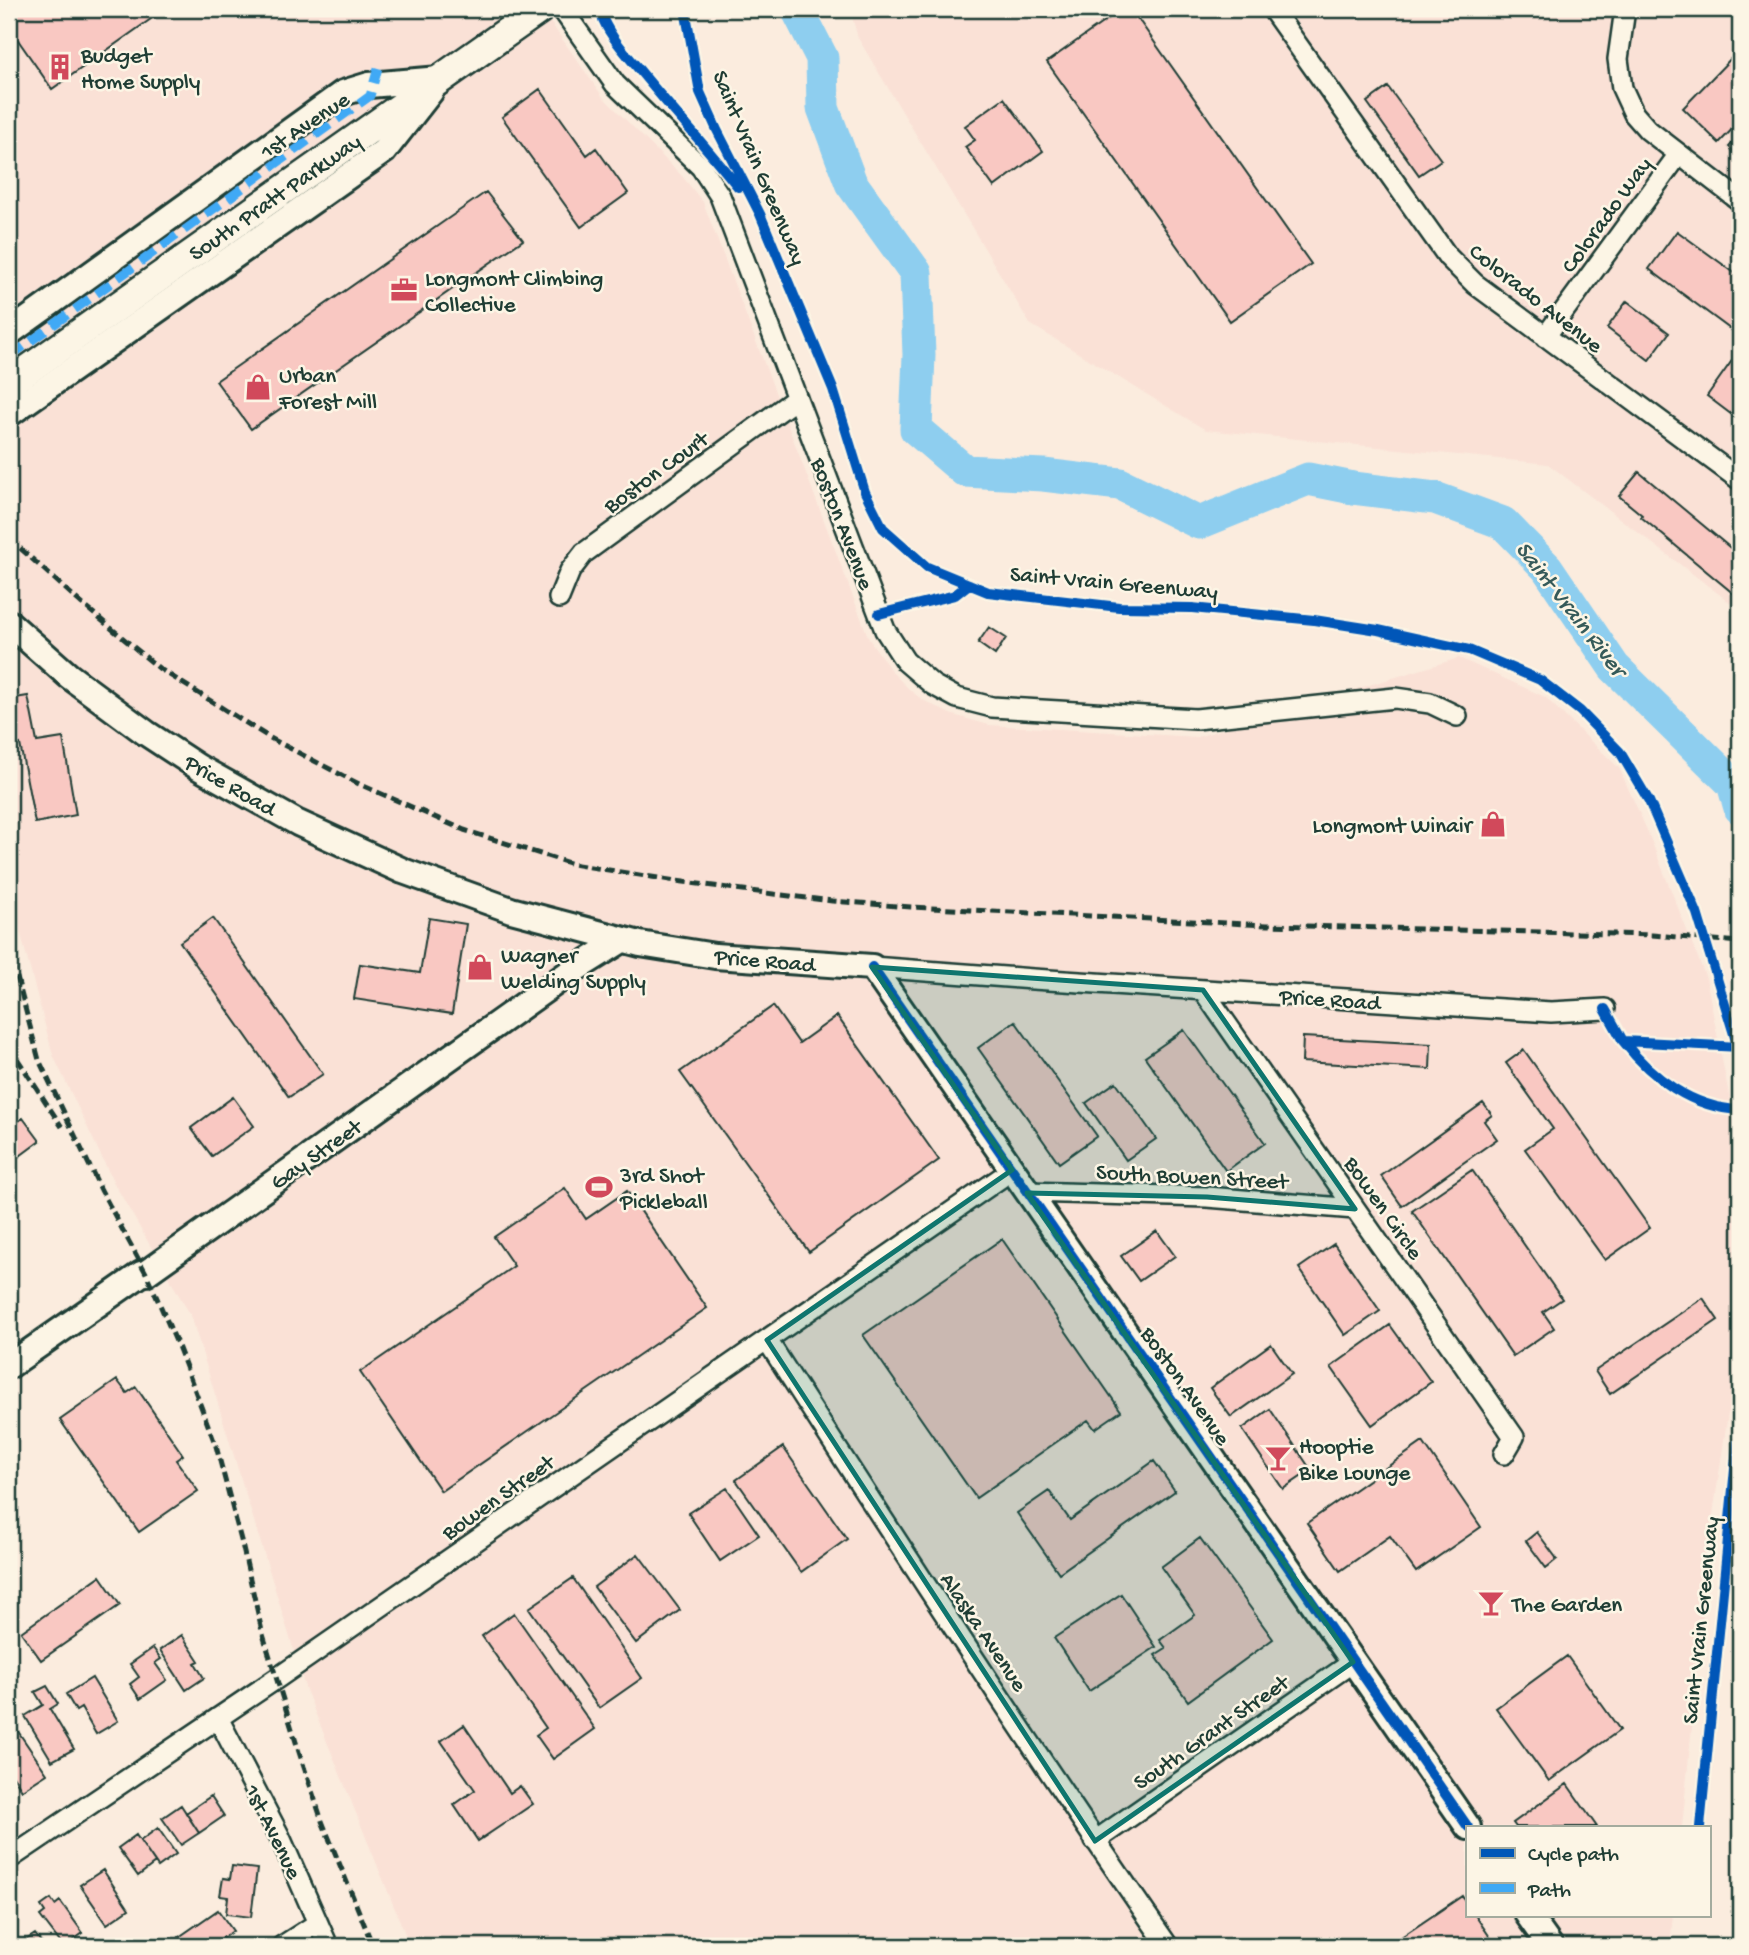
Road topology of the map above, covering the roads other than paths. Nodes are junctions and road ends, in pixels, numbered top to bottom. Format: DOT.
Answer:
graph roads {
  1 [pos="540,9"];
  2 [pos="562,9"];
  3 [pos="1272,9"];
  4 [pos="1625,9"];
  5 [pos="440,79"];
  6 [pos="1679,154"];
  7 [pos="1740,201"];
  8 [pos="9,332"];
  9 [pos="1545,337"];
  10 [pos="9,383"];
  11 [pos="797,398"];
  12 [pos="9,414"];
  13 [pos="1740,480"];
  14 [pos="559,598"];
  15 [pos="9,623"];
  16 [pos="1457,716"];
  17 [pos="622,940"];
  18 [pos="872,967"];
  19 [pos="1203,990"];
  20 [pos="1605,1009"];
  21 [pos="1012,1170"];
  22 [pos="1027,1192"];
  23 [pos="1356,1209"];
  24 [pos="767,1340"];
  25 [pos="9,1366"];
  26 [pos="1504,1454"];
  27 [pos="1353,1662"];
  28 [pos="218,1718"];
  29 [pos="1467,1826"];
  30 [pos="1095,1841"];
  31 [pos="9,1859"];
  32 [pos="1529,1916"];
  33 [pos="318,1923"];
  34 [pos="282,1946"];
  35 [pos="328,1946"];
  36 [pos="1168,1946"];
  37 [pos="1550,1946"];
  1 -- 5 [label="main road, South Pratt Parkway"];
  2 -- 11 [label="street, Boston Avenue"];
  3 -- 9 [label="street, Colorado Avenue"];
  4 -- 6 [label="street"];
  5 -- 8 [label="street, 1st Avenue"];
  5 -- 10 [label="main road, South Pratt Parkway"];
  5 -- 12 [label="street"];
  6 -- 7 [label="street"];
  6 -- 9 [label="street, Colorado Way"];
  9 -- 13 [label="street, Colorado Avenue"];
  11 -- 14 [label="street, Boston Court"];
  11 -- 16 [label="street, Boston Avenue"];
  15 -- 17 [label="street, Price Road"];
  17 -- 18 [label="street, Price Road"];
  17 -- 25 [label="street, Gay Street"];
  18 -- 19 [label="street, Price Road"];
  18 -- 21 [label="street, Boston Avenue"];
  19 -- 20 [label="street, Price Road"];
  19 -- 23 [label="street, Bowen Circle"];
  21 -- 22 [label="street, Boston Avenue"];
  21 -- 24 [label="street, Bowen Street"];
  22 -- 23 [label="street, South Bowen Street"];
  22 -- 27 [label="street, Boston Avenue"];
  23 -- 26 [label="street, Bowen Circle"];
  24 -- 28 [label="street, Bowen Street"];
  24 -- 30 [label="street, Alaska Avenue"];
  27 -- 29 [label="street, Boston Avenue"];
  27 -- 30 [label="street, South Grant Street"];
  28 -- 31 [label="street, Bowen Street"];
  28 -- 33 [label="street, 1st Avenue"];
  30 -- 36 [label="street, Alaska Avenue"];
  32 -- 37 [label="street"];
  33 -- 34 [label="street"];
  33 -- 35 [label="street, 1st Avenue"];
}
